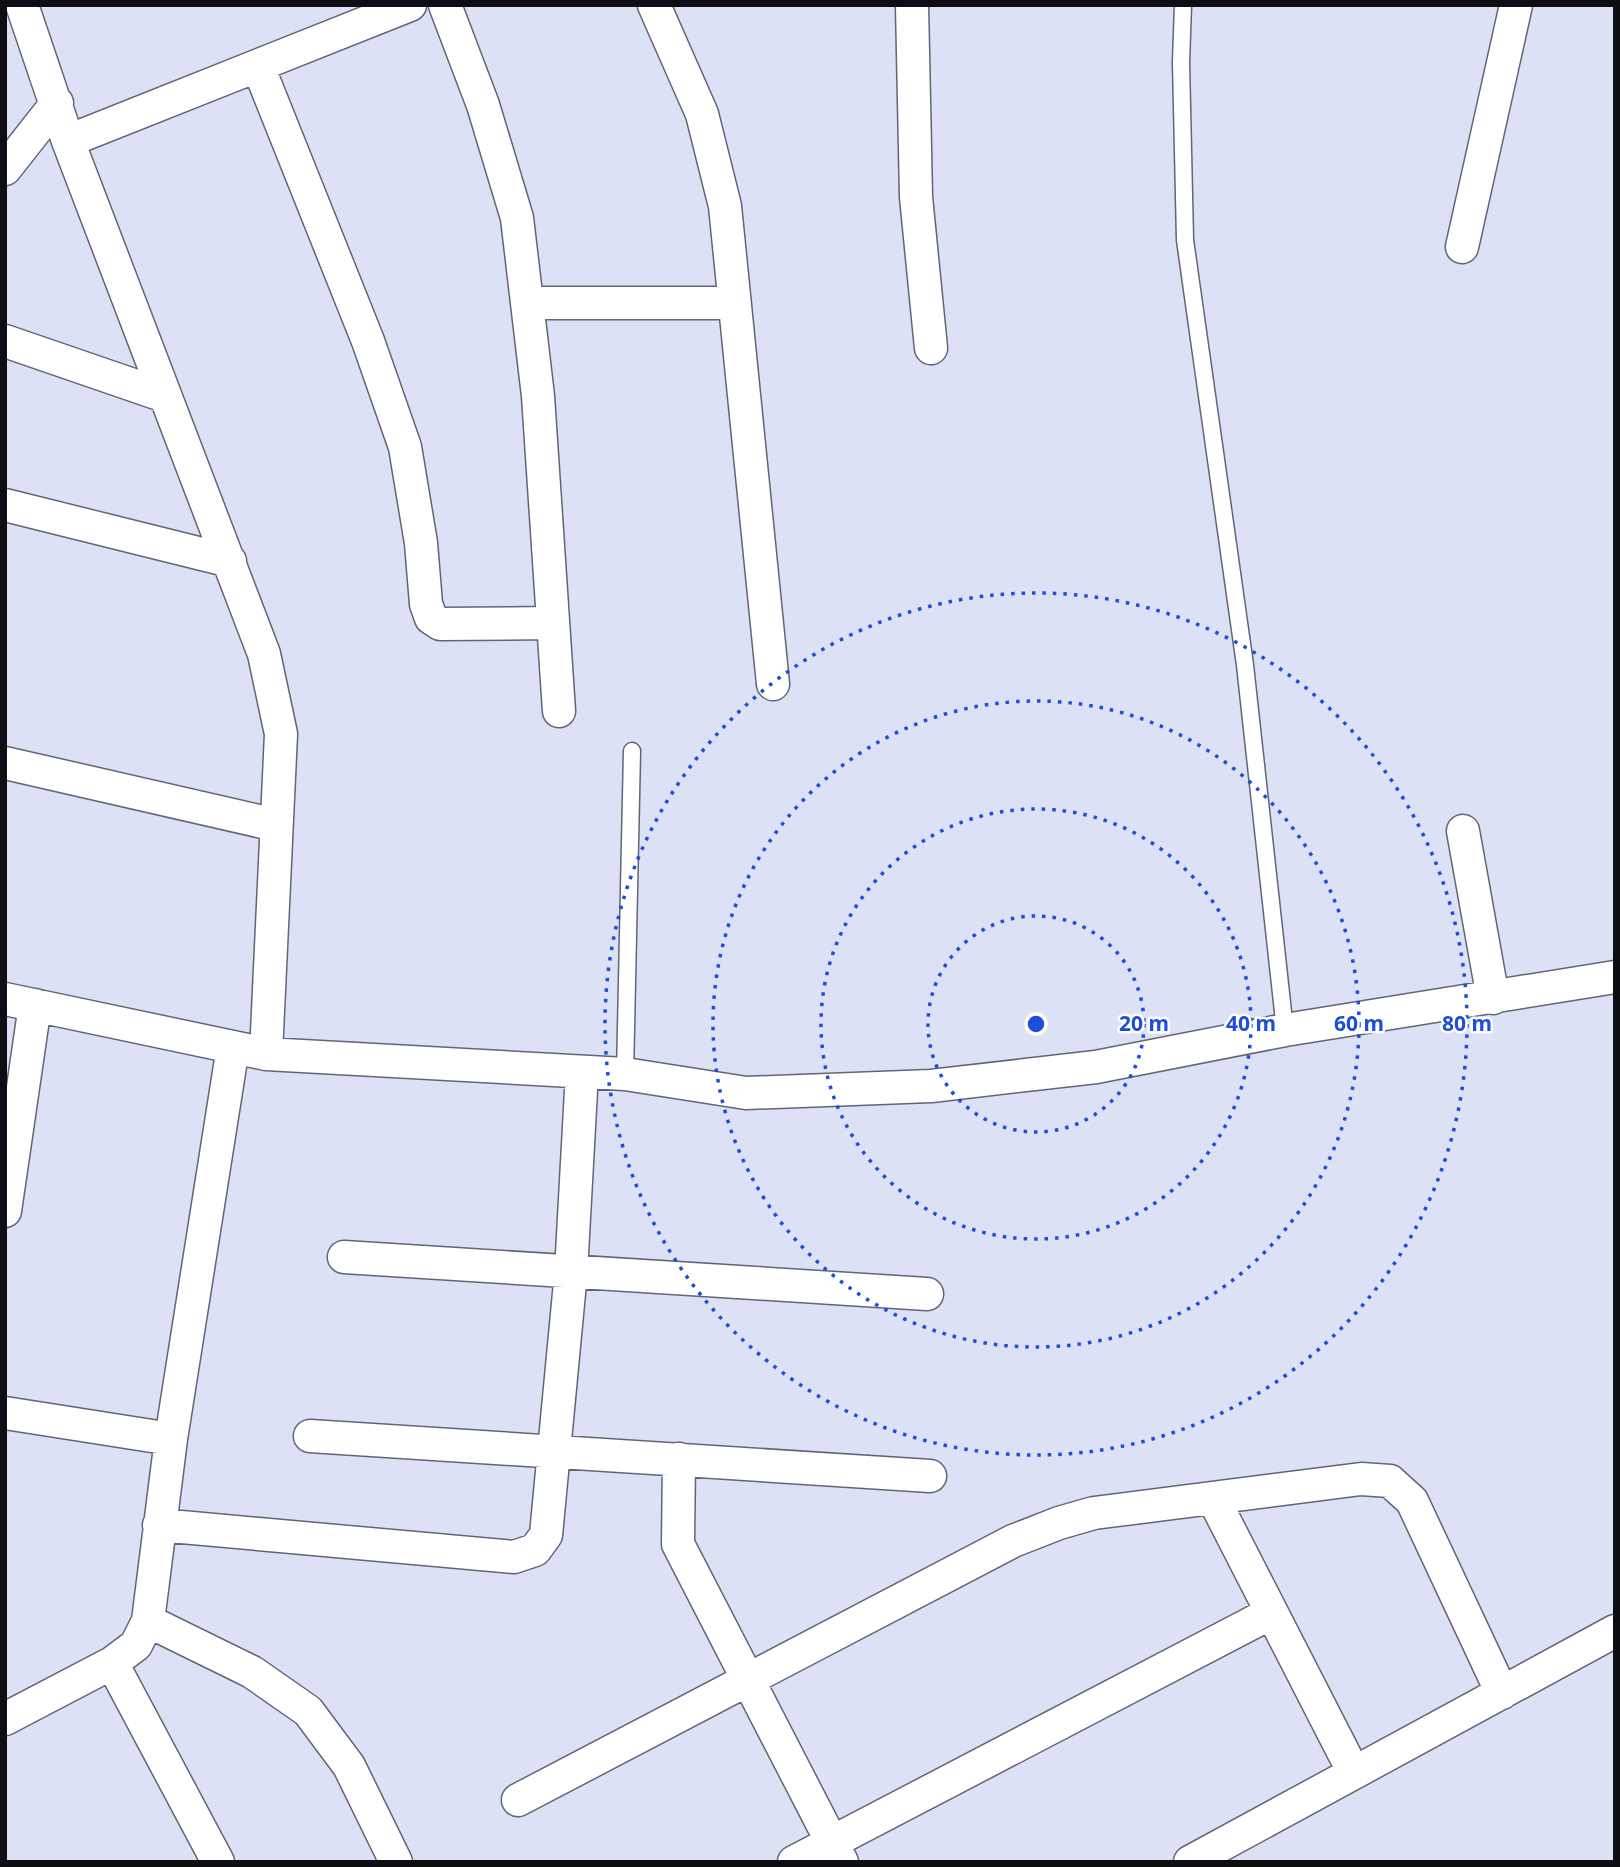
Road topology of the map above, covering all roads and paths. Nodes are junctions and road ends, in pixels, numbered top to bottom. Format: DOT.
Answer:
graph roads {
  1 [pos="410,5"];
  2 [pos="445,5"];
  3 [pos="654,5"];
  4 [pos="912,5"];
  5 [pos="1183,5"];
  6 [pos="1516,5"];
  7 [pos="18,13"];
  8 [pos="258,66"];
  9 [pos="57,103"];
  10 [pos="68,141"];
  11 [pos="5,169"];
  12 [pos="1462,247"];
  13 [pos="528,303"];
  14 [pos="734,303"];
  15 [pos="5,341"];
  16 [pos="931,348"];
  17 [pos="165,397"];
  18 [pos="5,505"];
  19 [pos="230,562"];
  20 [pos="554,623"];
  21 [pos="773,684"];
  22 [pos="559,711"];
  23 [pos="632,751"];
  24 [pos="5,763"];
  25 [pos="276,825"];
  26 [pos="1463,831"];
  27 [pos="1615,977"];
  28 [pos="1493,998"];
  29 [pos="20,1002"];
  30 [pos="1285,1030"];
  31 [pos="233,1047"];
  32 [pos="266,1055"];
  33 [pos="582,1072"];
  34 [pos="625,1074"];
  35 [pos="5,1211"];
  36 [pos="344,1257"];
  37 [pos="570,1272"];
  38 [pos="927,1294"];
  39 [pos="5,1413"];
  40 [pos="310,1436"];
  41 [pos="171,1439"];
  42 [pos="553,1452"];
  43 [pos="679,1460"];
  44 [pos="930,1476"];
  45 [pos="1213,1498"];
  46 [pos="159,1525"];
  47 [pos="1271,1613"];
  48 [pos="148,1621"];
  49 [pos="1615,1631"];
  50 [pos="112,1662"];
  51 [pos="749,1677"];
  52 [pos="1502,1693"];
  53 [pos="5,1719"];
  54 [pos="1354,1773"];
  55 [pos="518,1800"];
  56 [pos="837,1852"];
  57 [pos="218,1862"];
  58 [pos="396,1862"];
  59 [pos="794,1862"];
  60 [pos="1190,1862"];
  1 -- 8 [label="street"];
  2 -- 13 [label="street"];
  3 -- 14 [label="street"];
  4 -- 16 [label="street"];
  5 -- 30 [label="lane"];
  6 -- 12 [label="street"];
  7 -- 9 [label="street"];
  8 -- 10 [label="street"];
  8 -- 20 [label="street"];
  9 -- 10 [label="street"];
  9 -- 11 [label="street"];
  10 -- 17 [label="street"];
  13 -- 14 [label="street"];
  13 -- 20 [label="street"];
  14 -- 21 [label="street"];
  15 -- 17 [label="street"];
  17 -- 19 [label="street"];
  18 -- 19 [label="street"];
  19 -- 25 [label="street"];
  20 -- 22 [label="street"];
  23 -- 34 [label="lane"];
  24 -- 25 [label="street"];
  25 -- 32 [label="street"];
  26 -- 28 [label="street"];
  27 -- 28 [label="street"];
  28 -- 30 [label="street"];
  29 -- 31 [label="street"];
  29 -- 35 [label="street"];
  30 -- 34 [label="street"];
  31 -- 32 [label="street"];
  31 -- 41 [label="street"];
  32 -- 33 [label="street"];
  33 -- 34 [label="street"];
  33 -- 37 [label="street"];
  36 -- 37 [label="street"];
  37 -- 38 [label="street"];
  37 -- 42 [label="street"];
  39 -- 41 [label="street"];
  40 -- 42 [label="street"];
  41 -- 46 [label="street"];
  42 -- 43 [label="street"];
  42 -- 46 [label="street"];
  43 -- 44 [label="street"];
  43 -- 51 [label="street"];
  45 -- 47 [label="street"];
  45 -- 51 [label="street"];
  45 -- 52 [label="street"];
  46 -- 48 [label="street"];
  47 -- 54 [label="street"];
  47 -- 56 [label="street"];
  48 -- 50 [label="street"];
  48 -- 58 [label="street"];
  49 -- 52 [label="street"];
  50 -- 53 [label="street"];
  50 -- 57 [label="street"];
  51 -- 55 [label="street"];
  51 -- 56 [label="street"];
  52 -- 54 [label="street"];
  54 -- 60 [label="street"];
  56 -- 59 [label="street"];
}
